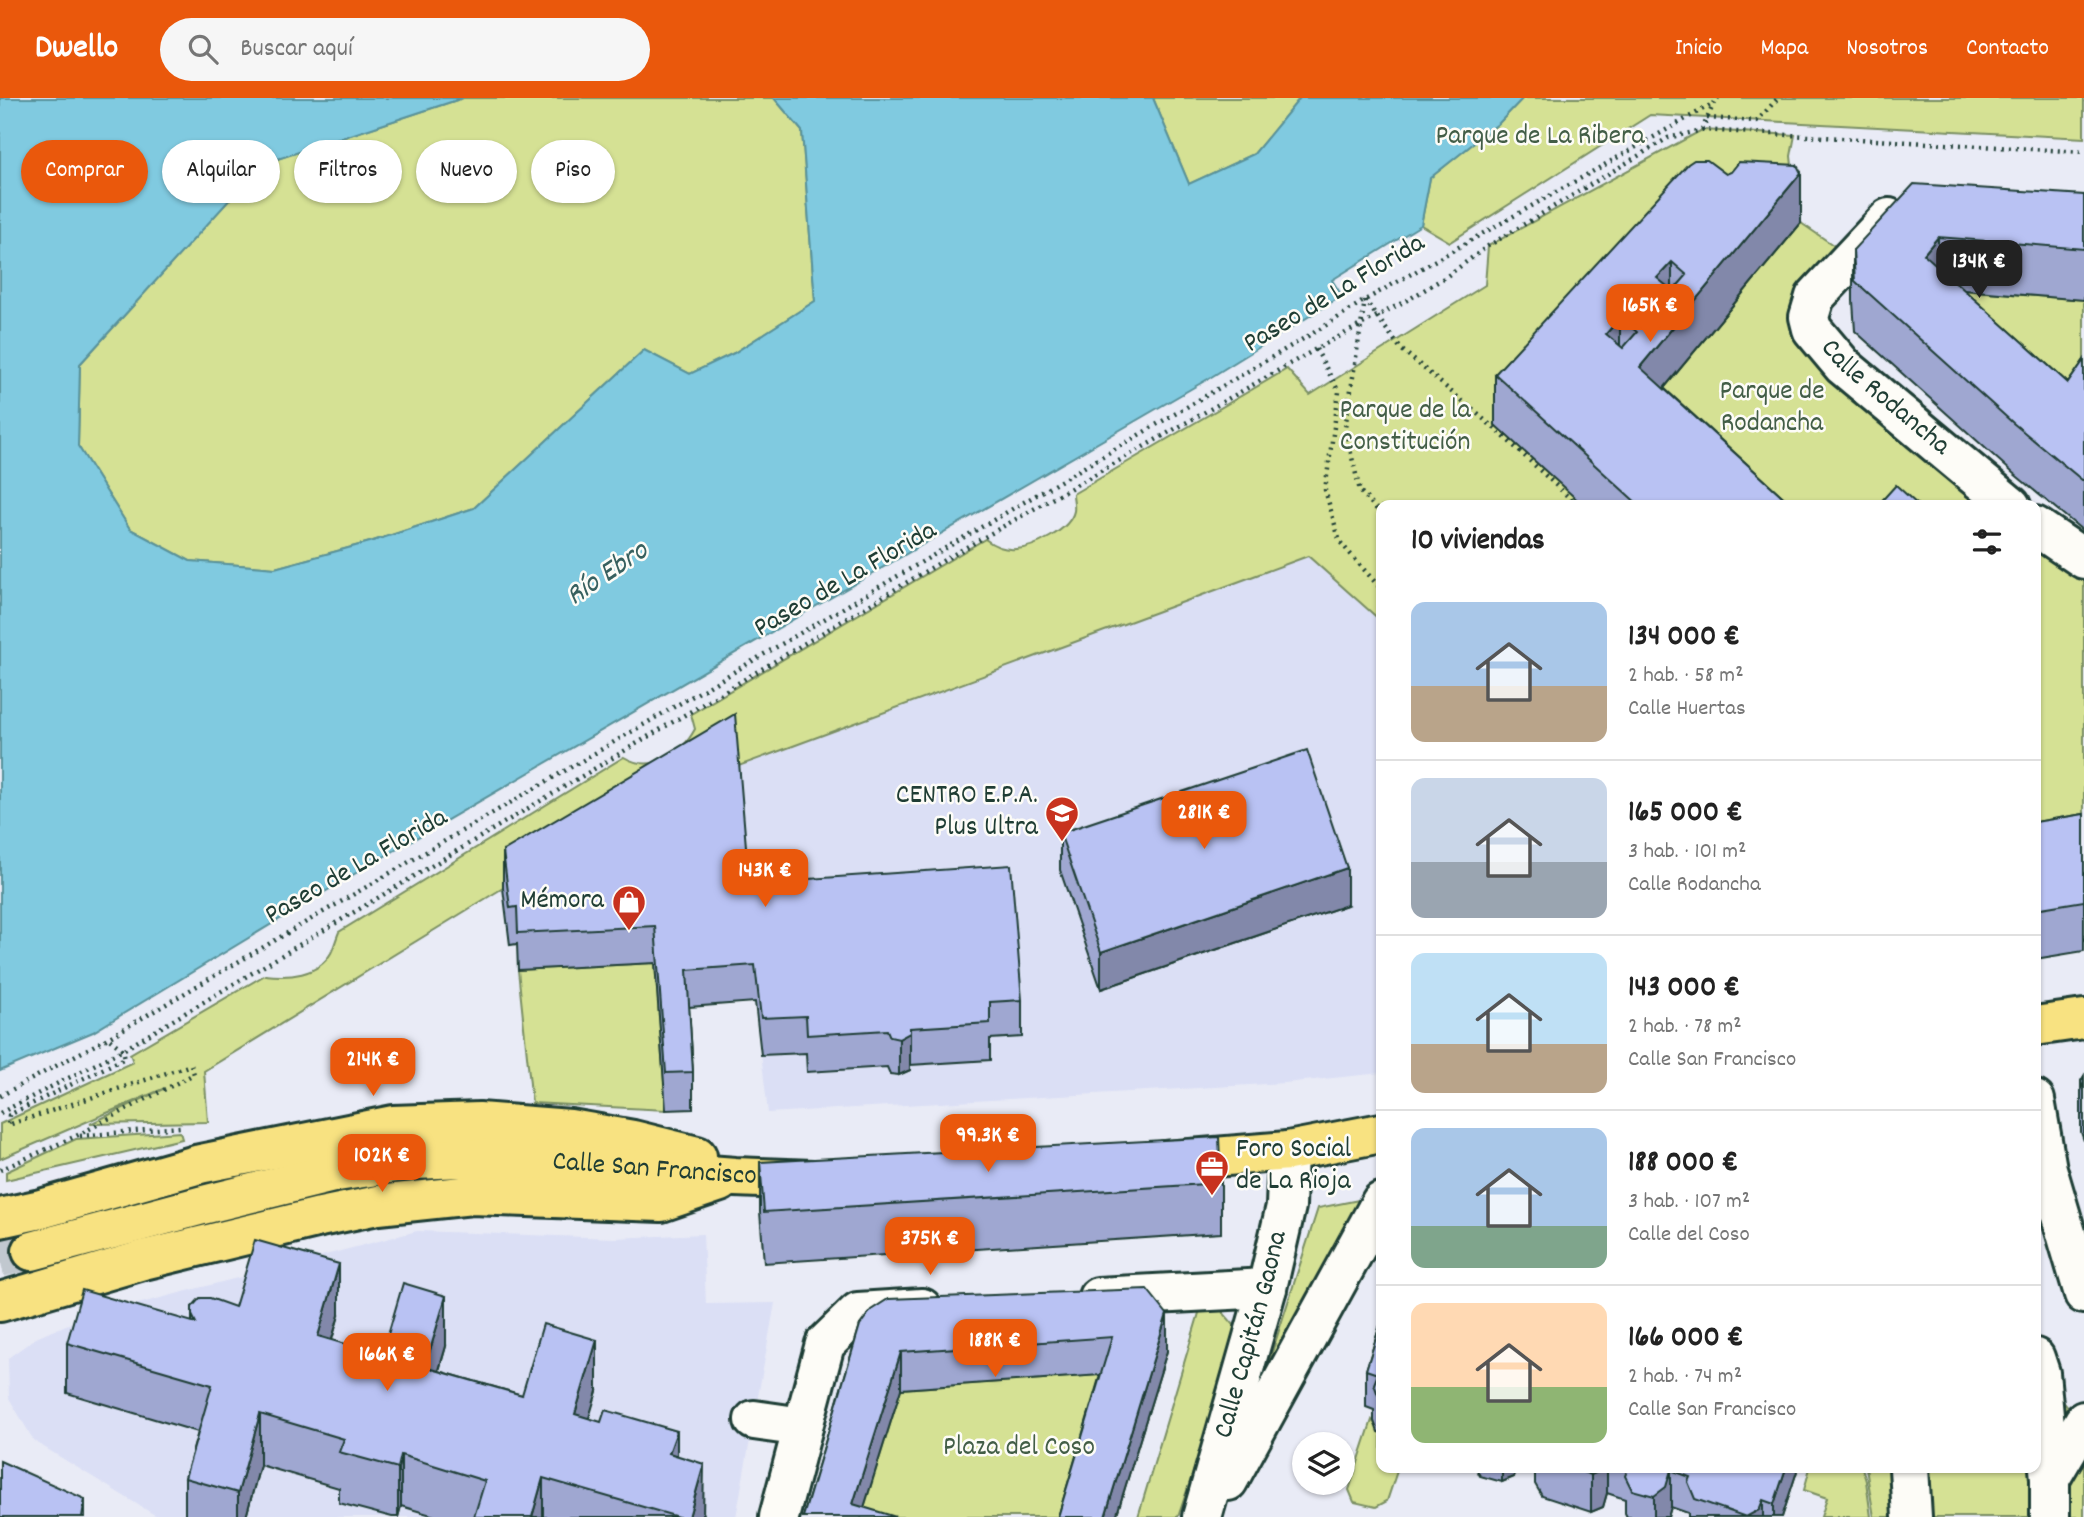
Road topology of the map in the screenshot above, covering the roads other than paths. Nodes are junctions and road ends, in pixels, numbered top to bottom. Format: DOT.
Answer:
graph roads {
  1 [pos="1909,211"];
  2 [pos="2004,500"];
  3 [pos="2041,530"];
  4 [pos="2084,559"];
  5 [pos="2084,1019"];
  6 [pos="2041,1025"];
  7 [pos="1376,1134"];
  8 [pos="2041,1134"];
  9 [pos="1287,1151"];
  10 [pos="1138,1163"];
  11 [pos="736,1177"];
  12 [pos="853,1179"];
  13 [pos="1376,1211"];
  14 [pos="0,1218"];
  15 [pos="32,1251"];
  16 [pos="1267,1287"];
  17 [pos="2084,1294"];
  18 [pos="1060,1299"];
  19 [pos="0,1302"];
  20 [pos="952,1306"];
  21 [pos="2041,1384"];
  22 [pos="754,1420"];
  23 [pos="2084,1422"];
  24 [pos="803,1427"];
  25 [pos="1909,1473"];
  26 [pos="2050,1479"];
  27 [pos="779,1517"];
  28 [pos="1202,1517"];
  29 [pos="1208,1517"];
  30 [pos="1912,1517"];
  31 [pos="2050,1517"];
  1 -- 2 [label="street, Calle Rodancha"];
  3 -- 4 [label="street"];
  5 -- 6 [label="main road"];
  7 -- 9 [label="main road"];
  8 -- 17 [label="street"];
  9 -- 10 [label="main road"];
  9 -- 16 [label="street, Calle Capitán Gaona"];
  11 -- 12 [label="main road, Calle San Francisco"];
  11 -- 14 [label="main road"];
  11 -- 15 [label="main road, Calle San Francisco"];
  11 -- 19 [label="main road"];
  13 -- 29 [label="street, Calle Capitán Gaona"];
  16 -- 18 [label="street"];
  16 -- 28 [label="street, Calle Capitán Gaona"];
  20 -- 24 [label="street"];
  21 -- 26 [label="street"];
  22 -- 24 [label="street"];
  23 -- 26 [label="street"];
  24 -- 27 [label="street"];
  25 -- 30 [label="street"];
  26 -- 31 [label="street"];
}
